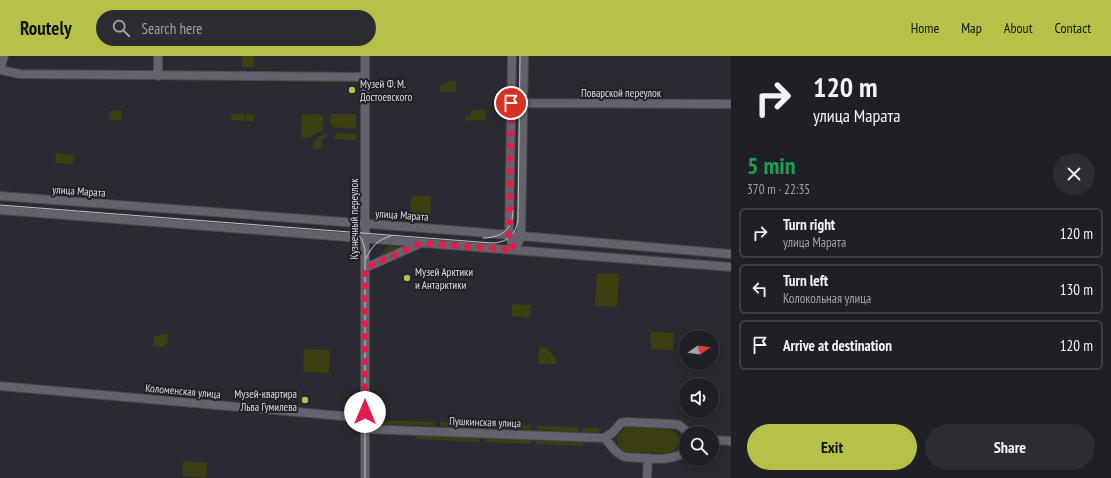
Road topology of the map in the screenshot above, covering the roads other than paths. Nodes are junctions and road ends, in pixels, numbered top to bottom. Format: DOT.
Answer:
graph roads {
  1 [pos="4,56"];
  2 [pos="158,56"];
  3 [pos="365,56"];
  4 [pos="512,56"];
  5 [pos="524,56"];
  6 [pos="0,70"];
  7 [pos="158,76"];
  8 [pos="365,77"];
  9 [pos="511,103"];
  10 [pos="523,103"];
  11 [pos="731,104"];
  12 [pos="0,196"];
  13 [pos="0,210"];
  14 [pos="365,224"];
  15 [pos="509,235"];
  16 [pos="521,237"];
  17 [pos="365,239"];
  18 [pos="421,243"];
  19 [pos="514,250"];
  20 [pos="731,254"];
  21 [pos="731,267"];
  22 [pos="365,268"];
  23 [pos="0,386"];
  24 [pos="365,418"];
  25 [pos="680,426"];
  26 [pos="365,429"];
  27 [pos="612,433"];
  28 [pos="604,438"];
  29 [pos="719,440"];
  30 [pos="731,441"];
  31 [pos="612,445"];
  32 [pos="679,456"];
  33 [pos="648,458"];
  34 [pos="365,478"];
  35 [pos="647,478"];
  1 -- 6 [label="street"];
  2 -- 7 [label="street"];
  3 -- 8 [label="street, Кузнечный переулок"];
  4 -- 9 [label="street"];
  5 -- 10 [label="street"];
  6 -- 7 [label="street"];
  7 -- 8 [label="street"];
  8 -- 14 [label="street, Кузнечный переулок"];
  9 -- 10 [label="street, Поварской переулок"];
  9 -- 15 [label="street"];
  10 -- 11 [label="street, Поварской переулок"];
  10 -- 16 [label="street"];
  12 -- 14 [label="street, улица Марата"];
  13 -- 17 [label="street"];
  14 -- 15 [label="street, улица Марата"];
  14 -- 17 [label="street, Кузнечный переулок"];
  15 -- 16 [label="street, улица Марата"];
  15 -- 19 [label="street"];
  16 -- 19 [label="street"];
  16 -- 20 [label="street, улица Марата"];
  17 -- 18 [label="street"];
  17 -- 22 [label="street, Кузнечный переулок"];
  18 -- 19 [label="street"];
  18 -- 22 [label="street"];
  19 -- 21 [label="street"];
  22 -- 24 [label="street, Кузнечный переулок"];
  23 -- 24 [label="street, Коломенская улица"];
  24 -- 26 [label="street, Кузнечный переулок"];
  25 -- 27 [label="street"];
  26 -- 28 [label="street, Пушкинская улица"];
  26 -- 34 [label="street, Кузнечный переулок"];
  27 -- 28 [label="street"];
  27 -- 31 [label="street"];
  28 -- 31 [label="street"];
  29 -- 30 [label="street"];
  31 -- 33 [label="street"];
  32 -- 33 [label="street"];
  33 -- 35 [label="street"];
}
